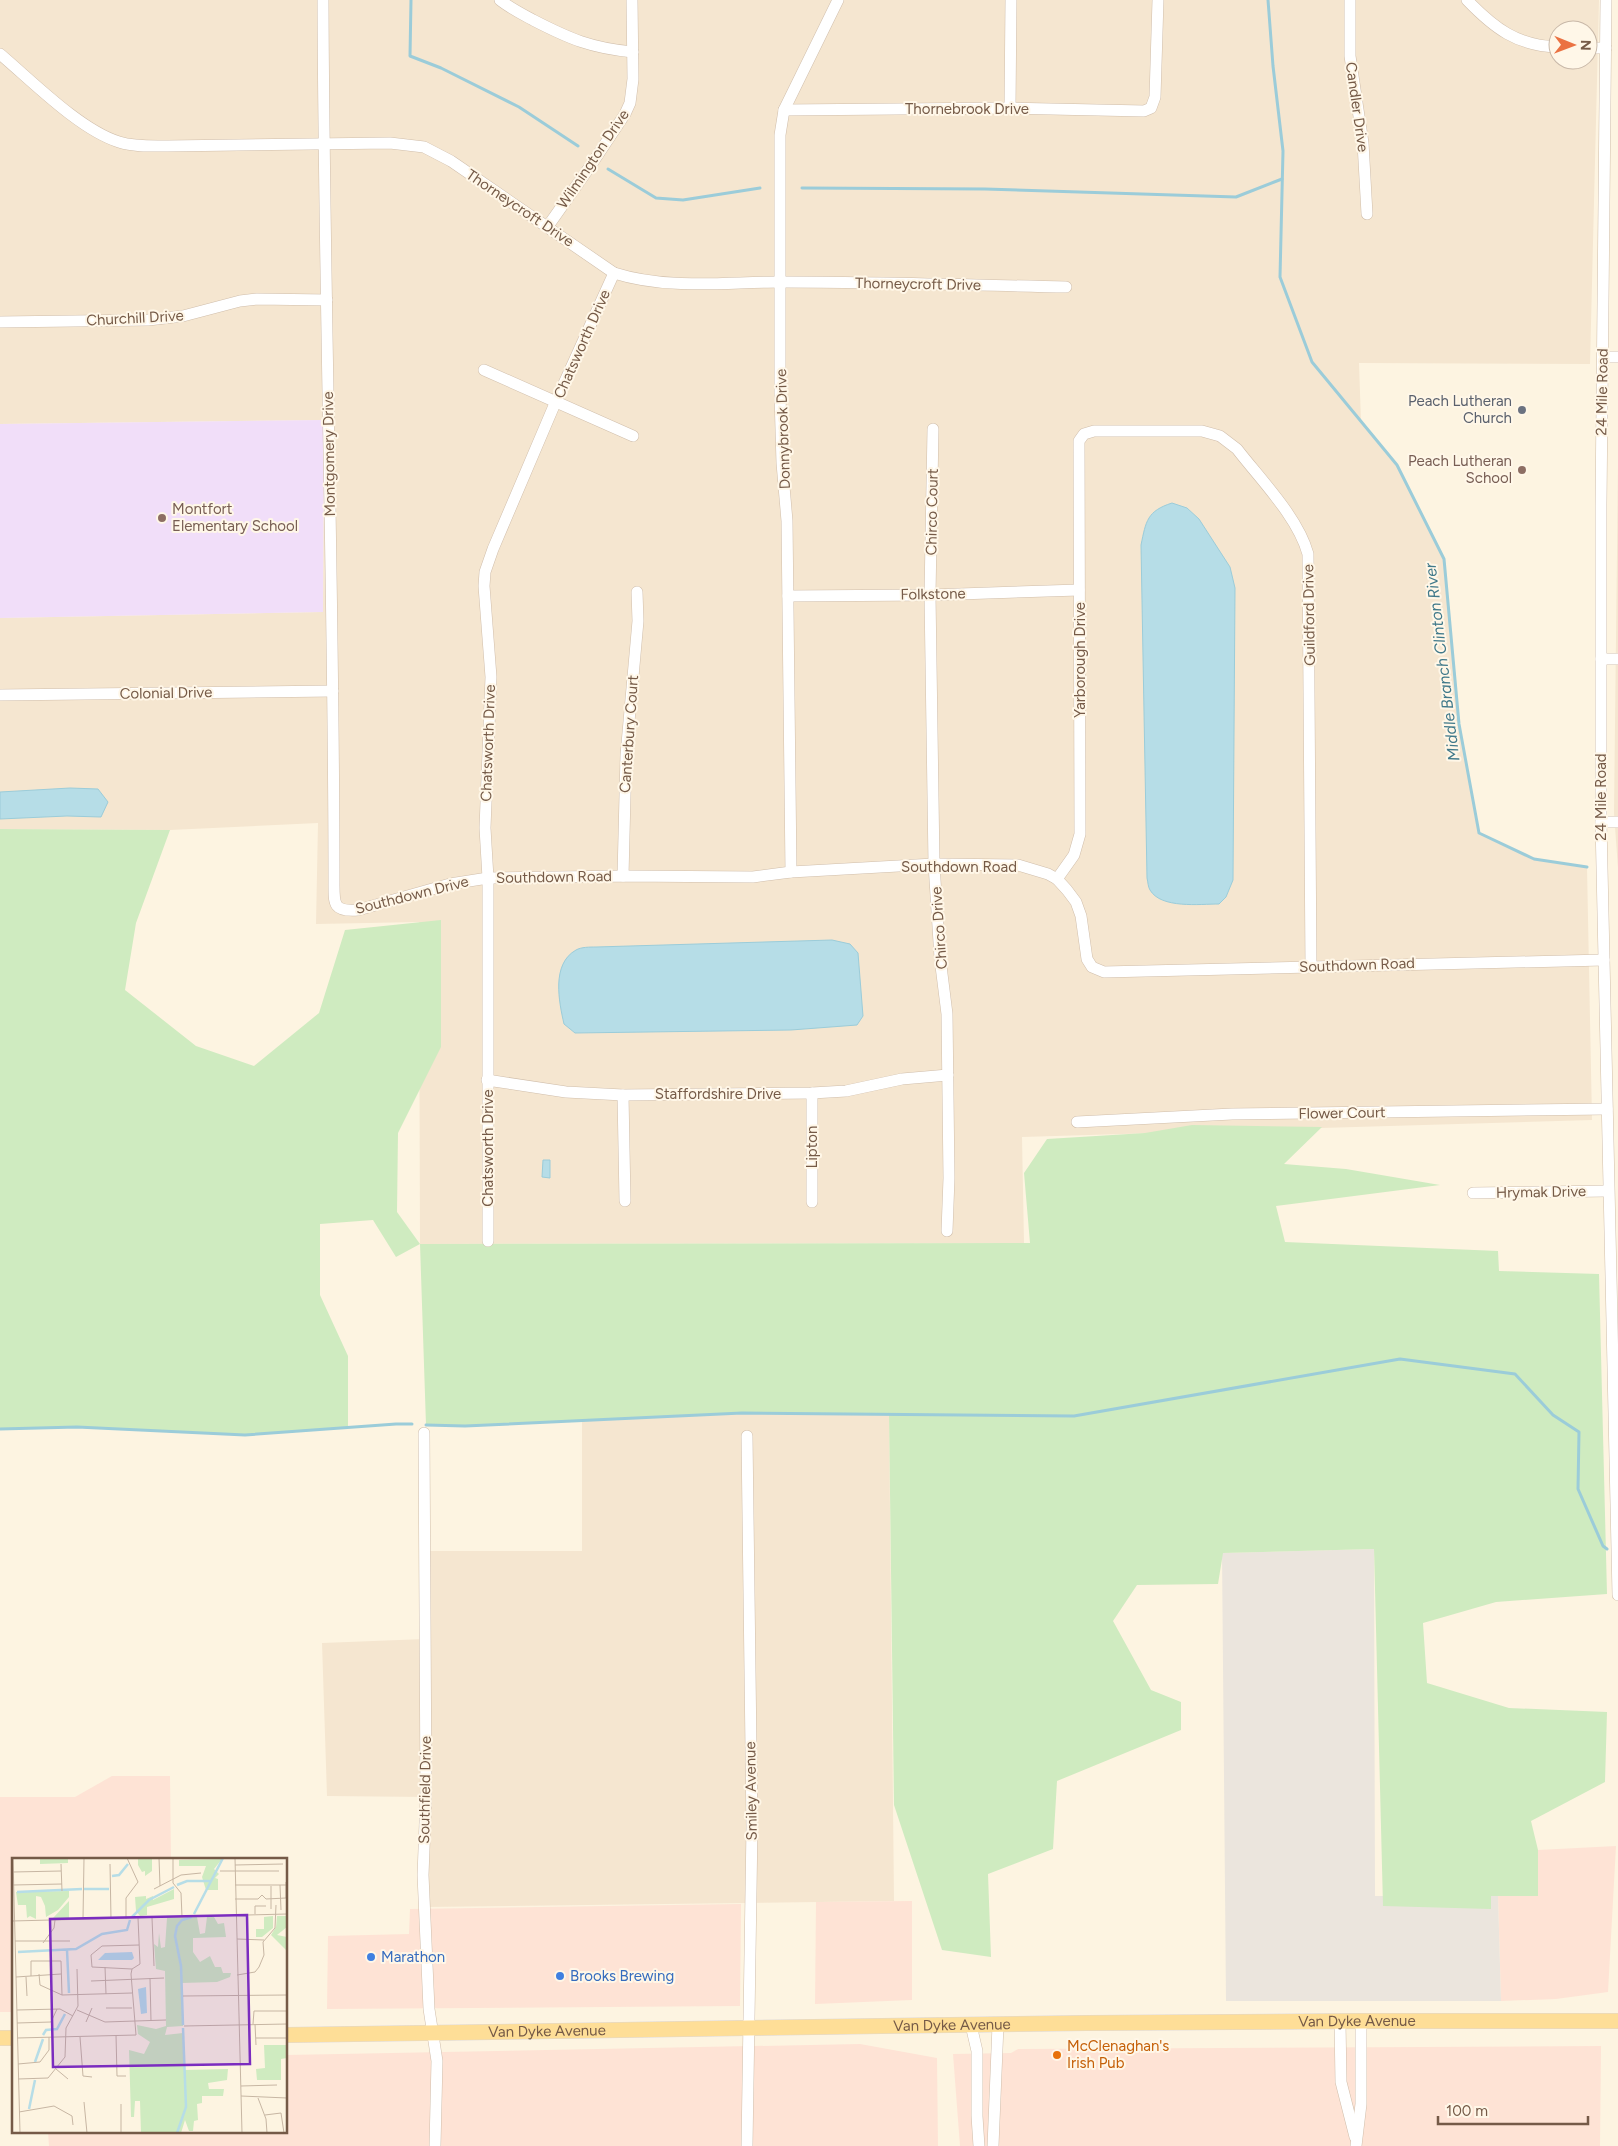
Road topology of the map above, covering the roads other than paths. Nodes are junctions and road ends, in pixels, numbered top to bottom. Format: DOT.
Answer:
graph roads {
  1 [pos="323,0"];
  2 [pos="500,0"];
  3 [pos="632,0"];
  4 [pos="838,0"];
  5 [pos="1012,0"];
  6 [pos="1158,0"];
  7 [pos="1350,0"];
  8 [pos="1467,0"];
  9 [pos="1606,0"];
  10 [pos="1548,46"];
  11 [pos="1598,48"];
  12 [pos="1606,48"];
  13 [pos="633,52"];
  14 [pos="0,54"];
  15 [pos="1010,108"];
  16 [pos="784,110"];
  17 [pos="324,143"];
  18 [pos="1367,214"];
  19 [pos="548,226"];
  20 [pos="614,273"];
  21 [pos="779,282"];
  22 [pos="1066,287"];
  23 [pos="327,300"];
  24 [pos="0,322"];
  25 [pos="1603,357"];
  26 [pos="1618,357"];
  27 [pos="484,370"];
  28 [pos="556,401"];
  29 [pos="933,429"];
  30 [pos="633,436"];
  31 [pos="1082,436"];
  32 [pos="1079,590"];
  33 [pos="637,592"];
  34 [pos="930,595"];
  35 [pos="788,596"];
  36 [pos="1600,659"];
  37 [pos="1618,659"];
  38 [pos="333,691"];
  39 [pos="0,695"];
  40 [pos="1601,822"];
  41 [pos="1618,822"];
  42 [pos="934,864"];
  43 [pos="792,872"];
  44 [pos="623,876"];
  45 [pos="488,878"];
  46 [pos="1057,878"];
  47 [pos="338,908"];
  48 [pos="1604,960"];
  49 [pos="1311,967"];
  50 [pos="948,1076"];
  51 [pos="488,1080"];
  52 [pos="812,1093"];
  53 [pos="623,1095"];
  54 [pos="1607,1109"];
  55 [pos="1077,1122"];
  56 [pos="1608,1191"];
  57 [pos="1473,1193"];
  58 [pos="625,1201"];
  59 [pos="812,1202"];
  60 [pos="947,1231"];
  61 [pos="488,1241"];
  62 [pos="1616,1430"];
  63 [pos="424,1433"];
  64 [pos="747,1436"];
  65 [pos="1618,1594"];
  66 [pos="1340,2021"];
  67 [pos="1361,2021"];
  68 [pos="1618,2021"];
  69 [pos="998,2024"];
  70 [pos="971,2025"];
  71 [pos="748,2027"];
  72 [pos="434,2034"];
  73 [pos="288,2035"];
  74 [pos="1356,2144"];
  75 [pos="435,2146"];
  76 [pos="747,2146"];
  77 [pos="979,2146"];
  78 [pos="993,2146"];
  1 -- 17 [label="street, Montgomery Drive"];
  2 -- 13 [label="street"];
  3 -- 13 [label="street, Wilmington Drive"];
  4 -- 16 [label="street, Donnybrook Drive"];
  5 -- 15 [label="street"];
  6 -- 15 [label="street, Thornebrook Drive"];
  7 -- 18 [label="street, Candler Drive"];
  8 -- 10 [label="street"];
  9 -- 12 [label="street, 24 Mile Road"];
  11 -- 12 [label="street"];
  12 -- 25 [label="street, 24 Mile Road"];
  13 -- 19 [label="street, Wilmington Drive"];
  14 -- 17 [label="street, Thorneycroft Drive"];
  15 -- 16 [label="street, Thornebrook Drive"];
  16 -- 21 [label="street, Donnybrook Drive"];
  17 -- 19 [label="street, Thorneycroft Drive"];
  17 -- 23 [label="street, Montgomery Drive"];
  19 -- 20 [label="street, Thorneycroft Drive"];
  20 -- 21 [label="street, Thorneycroft Drive"];
  20 -- 28 [label="street, Chatsworth Drive"];
  21 -- 22 [label="street, Thorneycroft Drive"];
  21 -- 35 [label="street, Donnybrook Drive"];
  23 -- 24 [label="street, Churchill Drive"];
  23 -- 38 [label="street, Montgomery Drive"];
  25 -- 26 [label="street"];
  25 -- 36 [label="street, 24 Mile Road"];
  27 -- 28 [label="street"];
  28 -- 30 [label="street"];
  28 -- 45 [label="street, Chatsworth Drive"];
  29 -- 34 [label="street, Chirco Court"];
  31 -- 32 [label="street, Yarborough Drive"];
  31 -- 49 [label="street, Guildford Drive"];
  32 -- 34 [label="street, Folkstone"];
  32 -- 46 [label="street, Yarborough Drive"];
  33 -- 44 [label="street, Canterbury Court"];
  34 -- 35 [label="street, Folkstone"];
  34 -- 42 [label="street, Chirco Drive"];
  35 -- 43 [label="street, Donnybrook Drive"];
  36 -- 37 [label="street"];
  36 -- 40 [label="street, 24 Mile Road"];
  38 -- 39 [label="street, Colonial Drive"];
  38 -- 47 [label="street, Montgomery Drive"];
  40 -- 41 [label="street"];
  40 -- 48 [label="street, 24 Mile Road"];
  42 -- 43 [label="street, Southdown Road"];
  42 -- 46 [label="street, Southdown Road"];
  42 -- 50 [label="street, Chirco Drive"];
  43 -- 44 [label="street, Southdown Road"];
  44 -- 45 [label="street, Southdown Road"];
  45 -- 47 [label="street, Southdown Drive"];
  45 -- 51 [label="street, Chatsworth Drive"];
  46 -- 49 [label="street, Southdown Road"];
  48 -- 49 [label="street, Southdown Road"];
  48 -- 54 [label="street, 24 Mile Road"];
  50 -- 52 [label="street, Staffordshire Drive"];
  50 -- 60 [label="street, Chirco Drive"];
  51 -- 53 [label="street, Staffordshire Drive"];
  51 -- 61 [label="street, Chatsworth Drive"];
  52 -- 53 [label="street, Staffordshire Drive"];
  52 -- 59 [label="street, Lipton"];
  53 -- 58 [label="street"];
  54 -- 55 [label="street, Flower Court"];
  54 -- 56 [label="street, 24 Mile Road"];
  56 -- 57 [label="street, Hrymak Drive"];
  56 -- 62 [label="street, 24 Mile Road"];
  62 -- 65 [label="street, 24 Mile Road"];
  63 -- 72 [label="street, Southfield Drive"];
  64 -- 71 [label="street, Smiley Avenue"];
  66 -- 67 [label="main road, Van Dyke Avenue"];
  66 -- 69 [label="main road, Van Dyke Avenue"];
  66 -- 74 [label="street"];
  67 -- 68 [label="main road, Van Dyke Avenue"];
  67 -- 74 [label="street"];
  69 -- 70 [label="main road, Van Dyke Avenue"];
  69 -- 78 [label="street"];
  70 -- 71 [label="main road, Van Dyke Avenue"];
  70 -- 77 [label="street"];
  71 -- 72 [label="main road, Van Dyke Avenue"];
  71 -- 76 [label="street, Smiley Avenue"];
  72 -- 73 [label="main road, Van Dyke Avenue"];
  72 -- 75 [label="street, Southfield Drive"];
}
